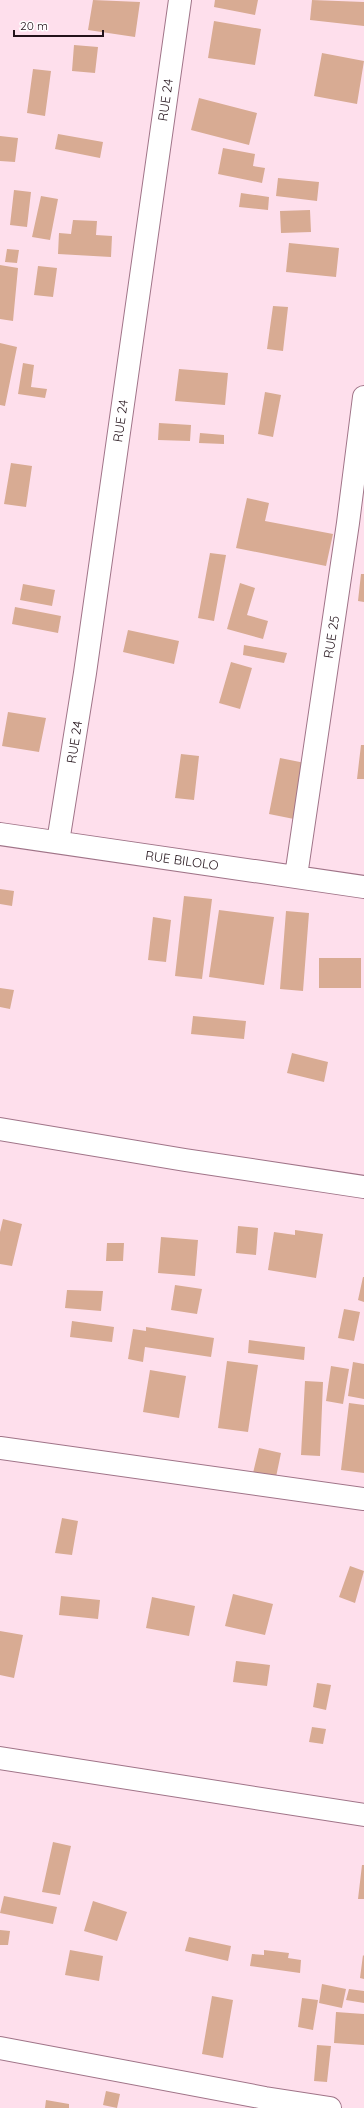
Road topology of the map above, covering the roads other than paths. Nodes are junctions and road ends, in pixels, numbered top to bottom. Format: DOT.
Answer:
graph roads {
  1 [pos="180,0"];
  2 [pos="364,397"];
  3 [pos="0,834"];
  4 [pos="58,842"];
  5 [pos="296,876"];
  6 [pos="364,887"];
  7 [pos="0,1129"];
  8 [pos="364,1187"];
  9 [pos="0,1448"];
  10 [pos="364,1499"];
  11 [pos="0,1758"];
  12 [pos="364,1815"];
  13 [pos="0,2048"];
  14 [pos="330,2108"];
  1 -- 4 [label="street, RUE 24"];
  2 -- 5 [label="street, RUE 25"];
  3 -- 4 [label="street, RUE BILOLO"];
  4 -- 5 [label="street, RUE BILOLO"];
  5 -- 6 [label="street, RUE BILOLO"];
  7 -- 8 [label="street"];
  9 -- 10 [label="street"];
  11 -- 12 [label="street"];
  13 -- 14 [label="street"];
}
